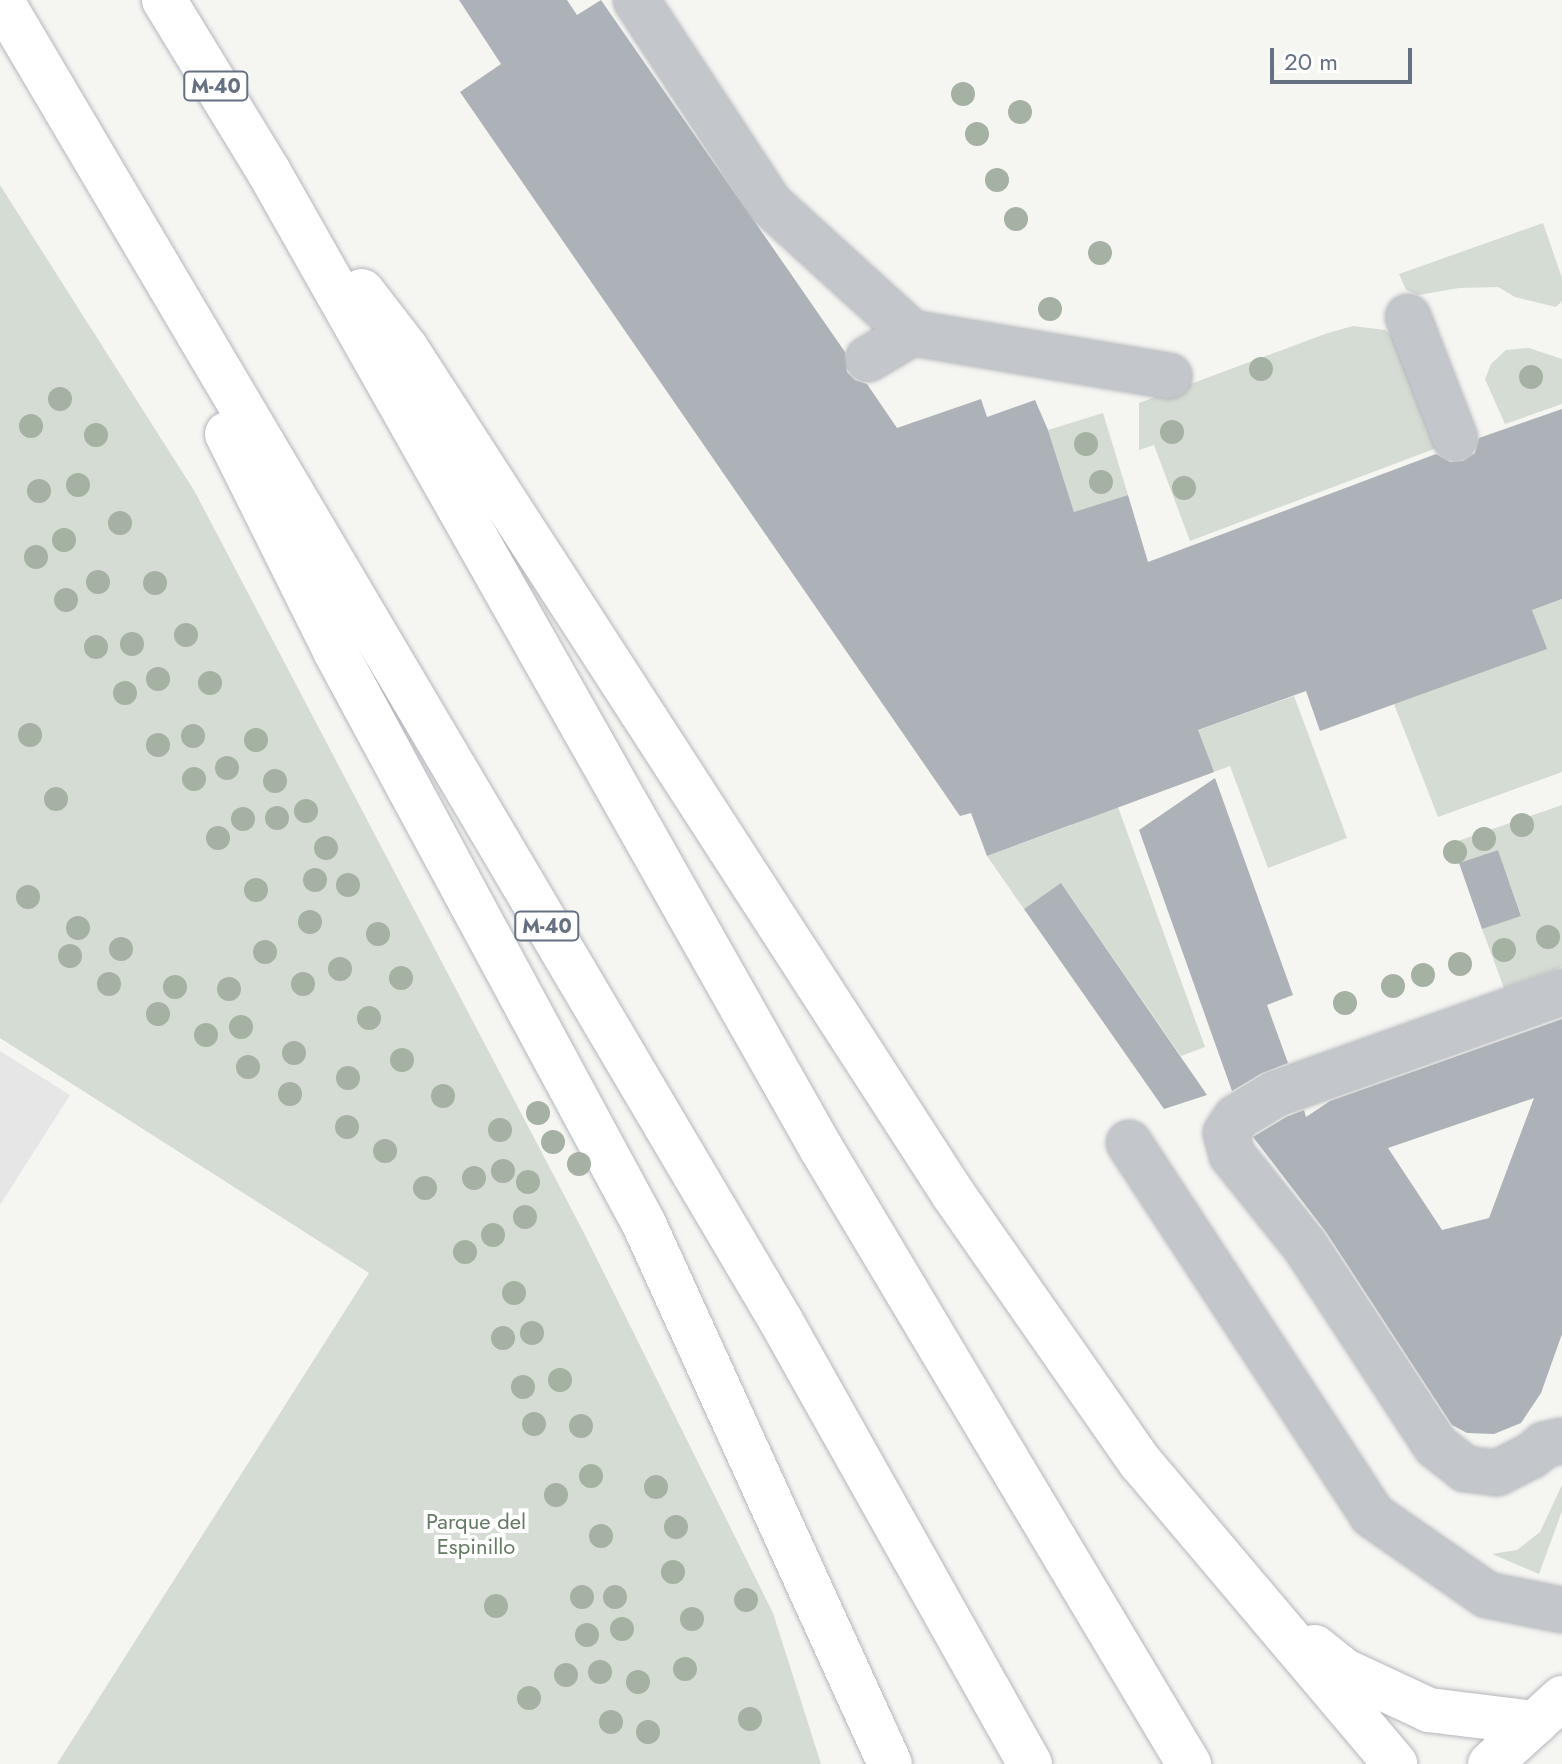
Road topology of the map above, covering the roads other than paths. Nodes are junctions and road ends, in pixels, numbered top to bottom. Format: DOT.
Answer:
graph roads {
  1 [pos="1,0"];
  2 [pos="164,0"];
  3 [pos="636,0"];
  4 [pos="57,91"];
  5 [pos="269,172"];
  6 [pos="1408,317"];
  7 [pos="912,333"];
  8 [pos="868,359"];
  9 [pos="1169,376"];
  10 [pos="1455,438"];
  11 [pos="1562,992"];
  12 [pos="1129,1143"];
  13 [pos="1562,1441"];
  14 [pos="1262,1608"];
  15 [pos="1562,1610"];
  16 [pos="1548,1710"];
  17 [pos="890,1764"];
  18 [pos="1030,1764"];
  19 [pos="1189,1764"];
  20 [pos="1395,1764"];
  21 [pos="1490,1764"];
  1 -- 4 [label="main road, M-40"];
  2 -- 5 [label="main road, M-40"];
  3 -- 7 [label="lane"];
  4 -- 17 [label="main road"];
  4 -- 18 [label="main road, M-40"];
  5 -- 14 [label="main road"];
  5 -- 19 [label="main road, M-40"];
  6 -- 10 [label="lane"];
  7 -- 8 [label="lane"];
  7 -- 9 [label="lane"];
  11 -- 13 [label="lane"];
  12 -- 15 [label="lane"];
  14 -- 16 [label="main road"];
  14 -- 20 [label="main road"];
  16 -- 21 [label="main road"];
}
